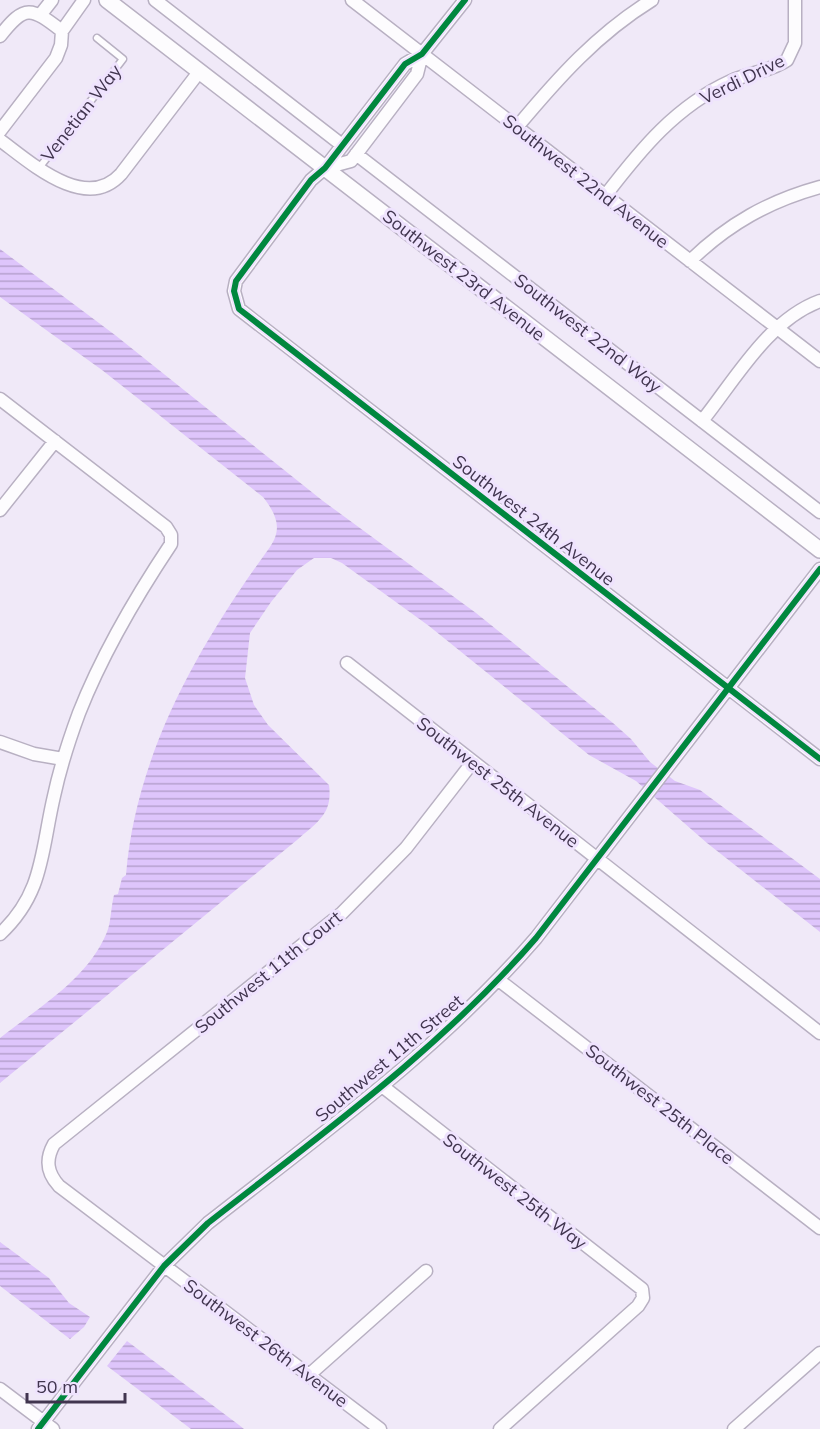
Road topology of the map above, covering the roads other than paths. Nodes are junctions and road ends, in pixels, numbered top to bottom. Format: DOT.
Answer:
graph roads {
  1 [pos="52,0"];
  2 [pos="84,0"];
  3 [pos="107,0"];
  4 [pos="155,0"];
  5 [pos="352,0"];
  6 [pos="465,0"];
  7 [pos="652,0"];
  8 [pos="795,0"];
  9 [pos="41,15"];
  10 [pos="62,31"];
  11 [pos="0,36"];
  12 [pos="98,38"];
  13 [pos="422,54"];
  14 [pos="199,72"];
  15 [pos="517,127"];
  16 [pos="0,131"];
  17 [pos="0,140"];
  18 [pos="342,146"];
  19 [pos="356,154"];
  20 [pos="39,168"];
  21 [pos="325,168"];
  22 [pos="820,187"];
  23 [pos="605,196"];
  24 [pos="690,261"];
  25 [pos="820,301"];
  26 [pos="777,328"];
  27 [pos="820,361"];
  28 [pos="0,399"];
  29 [pos="702,421"];
  30 [pos="55,441"];
  31 [pos="0,510"];
  32 [pos="820,512"];
  33 [pos="820,550"];
  34 [pos="820,569"];
  35 [pos="347,663"];
  36 [pos="729,689"];
  37 [pos="0,742"];
  38 [pos="63,759"];
  39 [pos="820,759"];
  40 [pos="472,763"];
  41 [pos="597,860"];
  42 [pos="0,934"];
  43 [pos="500,981"];
  44 [pos="820,1033"];
  45 [pos="382,1086"];
  46 [pos="47,1162"];
  47 [pos="820,1228"];
  48 [pos="164,1266"];
  49 [pos="426,1271"];
  50 [pos="820,1353"];
  51 [pos="309,1375"];
  52 [pos="0,1389"];
  53 [pos="44,1427"];
  54 [pos="380,1429"];
  55 [pos="500,1429"];
  56 [pos="734,1429"];
  1 -- 9 [label="street"];
  2 -- 10 [label="street"];
  3 -- 14 [label="street, Southwest 23rd Avenue"];
  4 -- 18 [label="street"];
  5 -- 13 [label="street, Southwest 22nd Avenue"];
  6 -- 13 [label="street"];
  7 -- 15 [label="street"];
  8 -- 23 [label="street, Verdi Drive"];
  9 -- 10 [label="street"];
  9 -- 11 [label="street"];
  10 -- 16 [label="street"];
  12 -- 20 [label="lane, Venetian Way"];
  13 -- 15 [label="street, Southwest 22nd Avenue"];
  13 -- 18 [label="street"];
  13 -- 19 [label="street"];
  14 -- 20 [label="street"];
  14 -- 21 [label="street, Southwest 23rd Avenue"];
  15 -- 23 [label="street, Southwest 22nd Avenue"];
  17 -- 20 [label="street"];
  18 -- 21 [label="street"];
  19 -- 21 [label="street"];
  19 -- 29 [label="street, Southwest 22nd Way"];
  21 -- 33 [label="street, Southwest 23rd Avenue"];
  21 -- 36 [label="street, Southwest 24th Avenue"];
  22 -- 24 [label="street"];
  23 -- 24 [label="street, Southwest 22nd Avenue"];
  24 -- 26 [label="street, Southwest 22nd Avenue"];
  25 -- 26 [label="street"];
  26 -- 27 [label="street, Southwest 22nd Avenue"];
  26 -- 29 [label="street"];
  28 -- 30 [label="street"];
  29 -- 32 [label="street, Southwest 22nd Way"];
  30 -- 31 [label="street"];
  30 -- 38 [label="street"];
  34 -- 36 [label="street, Southwest 11th Street"];
  35 -- 40 [label="street, Southwest 25th Avenue"];
  36 -- 39 [label="street, Southwest 24th Avenue"];
  36 -- 41 [label="street, Southwest 11th Street"];
  37 -- 38 [label="street"];
  38 -- 42 [label="street"];
  40 -- 41 [label="street, Southwest 25th Avenue"];
  40 -- 46 [label="street, Southwest 11th Court"];
  41 -- 43 [label="street, Southwest 11th Street"];
  41 -- 44 [label="street, Southwest 25th Avenue"];
  43 -- 45 [label="street, Southwest 11th Street"];
  43 -- 47 [label="street, Southwest 25th Place"];
  45 -- 48 [label="street, Southwest 11th Street"];
  45 -- 55 [label="street, Southwest 25th Way"];
  46 -- 48 [label="street, Southwest 26th Avenue"];
  48 -- 51 [label="street, Southwest 26th Avenue"];
  48 -- 53 [label="street, Southwest 11th Street"];
  49 -- 51 [label="street"];
  50 -- 56 [label="street"];
  51 -- 54 [label="street, Southwest 26th Avenue"];
  52 -- 53 [label="street"];
}
